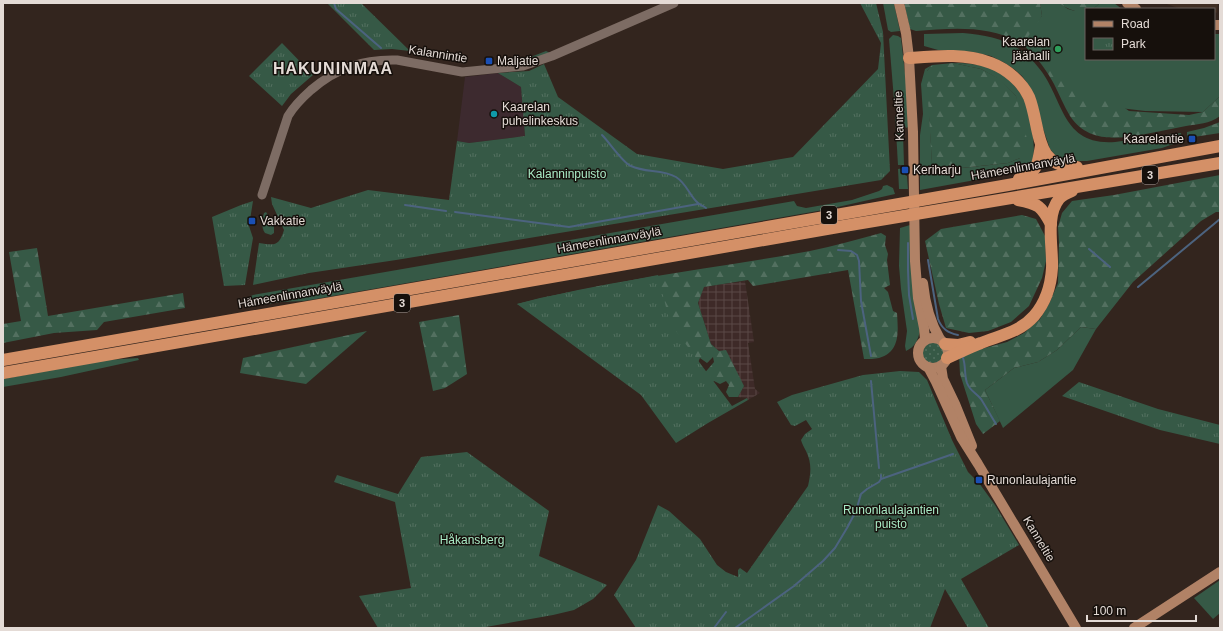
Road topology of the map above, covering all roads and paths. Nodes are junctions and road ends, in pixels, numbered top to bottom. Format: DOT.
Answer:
graph roads {
  1 [pos="674,3"];
  2 [pos="899,3"];
  3 [pos="909,58"];
  4 [pos="1041,146"];
  5 [pos="1220,146"];
  6 [pos="1220,163"];
  7 [pos="1102,166"];
  8 [pos="1008,185"];
  9 [pos="1080,188"];
  10 [pos="262,195"];
  11 [pos="1009,198"];
  12 [pos="1051,224"];
  13 [pos="915,229"];
  14 [pos="925,340"];
  15 [pos="943,341"];
  16 [pos="979,343"];
  17 [pos="3,360"];
  18 [pos="944,362"];
  19 [pos="928,367"];
  20 [pos="3,373"];
  21 [pos="978,464"];
  22 [pos="1220,572"];
  23 [pos="1076,628"];
  24 [pos="1134,628"];
  1 -- 10 [label="street, Kalannintie"];
  2 -- 3 [label="main road, Kanneltie"];
  3 -- 4 [label="highway"];
  3 -- 13 [label="main road, Kanneltie"];
  4 -- 7 [label="highway"];
  4 -- 8 [label="highway"];
  5 -- 7 [label="highway, Hämeenlinnanväylä / 3"];
  6 -- 9 [label="highway, 3"];
  7 -- 8 [label="highway, Hämeenlinnanväylä / 3"];
  8 -- 17 [label="highway, Hämeenlinnanväylä / 3"];
  9 -- 11 [label="highway, 3"];
  9 -- 12 [label="highway"];
  11 -- 12 [label="highway"];
  11 -- 20 [label="highway, 3"];
  12 -- 16 [label="highway"];
  13 -- 14 [label="main road, Kanneltie"];
  13 -- 15 [label="main road, Kanneltie"];
  14 -- 15 [label="main road"];
  14 -- 19 [label="main road"];
  15 -- 16 [label="highway"];
  15 -- 18 [label="main road"];
  16 -- 18 [label="highway"];
  18 -- 19 [label="main road"];
  18 -- 21 [label="main road, Kanneltie"];
  19 -- 21 [label="main road, Kanneltie"];
  21 -- 23 [label="main road, Kanneltie"];
  22 -- 24 [label="main road"];
}
